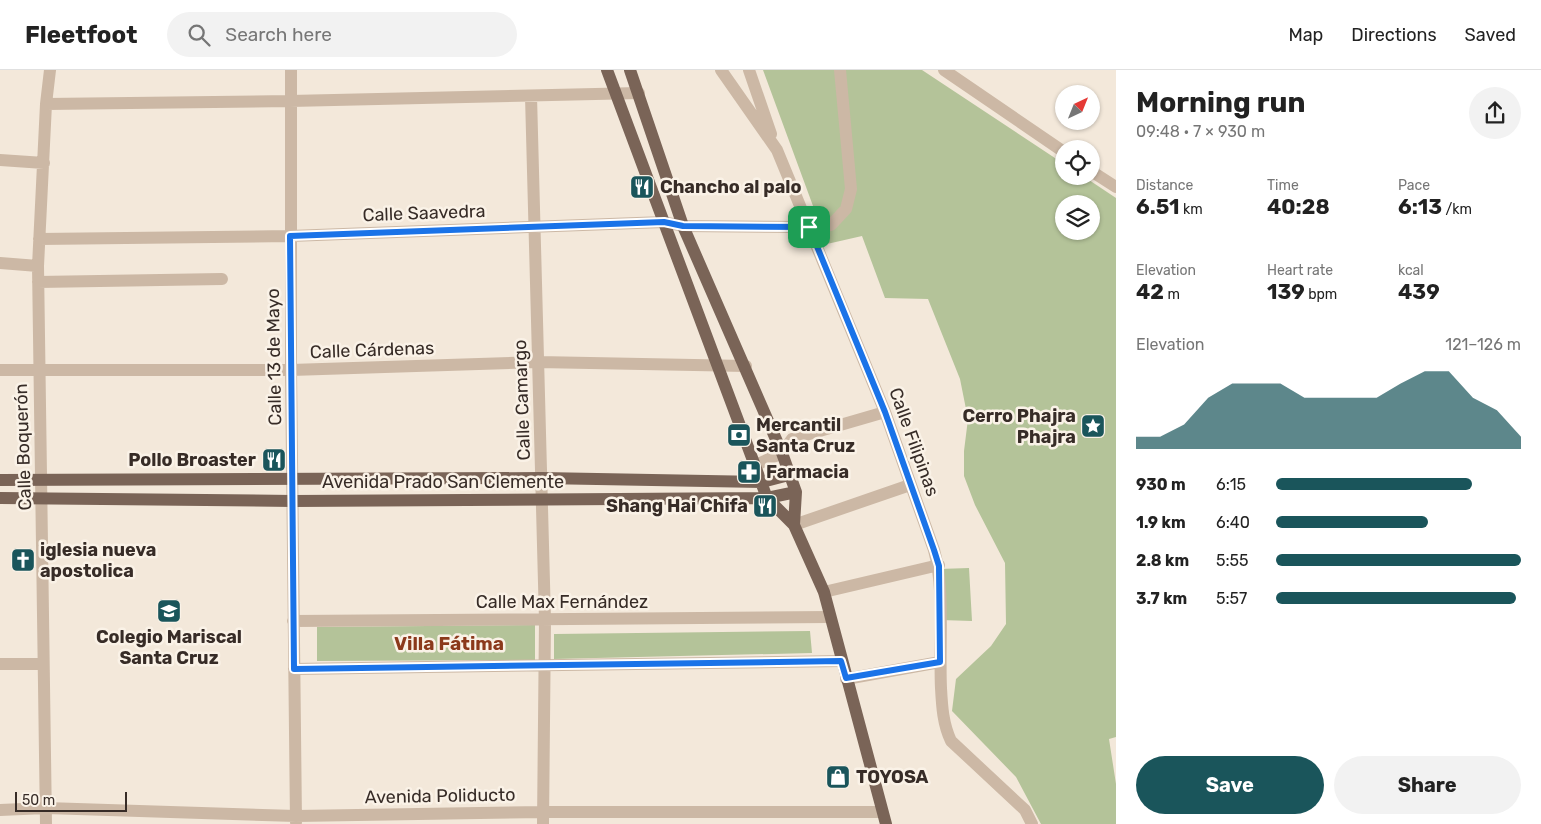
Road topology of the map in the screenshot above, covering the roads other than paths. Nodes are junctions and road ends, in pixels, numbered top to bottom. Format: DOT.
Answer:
graph roads {
  1 [pos="50,70"];
  2 [pos="291,70"];
  3 [pos="607,70"];
  4 [pos="630,70"];
  5 [pos="721,70"];
  6 [pos="749,70"];
  7 [pos="840,70"];
  8 [pos="952,72"];
  9 [pos="639,93"];
  10 [pos="617,94"];
  11 [pos="531,96"];
  12 [pos="290,102"];
  13 [pos="46,104"];
  14 [pos="1055,146"];
  15 [pos="777,150"];
  16 [pos="0,160"];
  17 [pos="44,163"];
  18 [pos="1100,176"];
  19 [pos="1116,188"];
  20 [pos="664,222"];
  21 [pos="533,225"];
  22 [pos="683,226"];
  23 [pos="809,227"];
  24 [pos="290,236"];
  25 [pos="39,239"];
  26 [pos="0,263"];
  27 [pos="38,266"];
  28 [pos="222,279"];
  29 [pos="38,282"];
  30 [pos="538,362"];
  31 [pos="746,366"];
  32 [pos="719,367"];
  33 [pos="0,370"];
  34 [pos="39,370"];
  35 [pos="291,370"];
  36 [pos="885,412"];
  37 [pos="782,453"];
  38 [pos="756,465"];
  39 [pos="789,475"];
  40 [pos="542,478"];
  41 [pos="294,479"];
  42 [pos="0,480"];
  43 [pos="42,480"];
  44 [pos="762,482"];
  45 [pos="910,485"];
  46 [pos="796,492"];
  47 [pos="0,498"];
  48 [pos="43,498"];
  49 [pos="540,498"];
  50 [pos="767,498"];
  51 [pos="293,501"];
  52 [pos="794,525"];
  53 [pos="939,566"];
  54 [pos="824,592"];
  55 [pos="830,617"];
  56 [pos="545,620"];
  57 [pos="294,621"];
  58 [pos="841,661"];
  59 [pos="940,662"];
  60 [pos="0,664"];
  61 [pos="42,664"];
  62 [pos="545,666"];
  63 [pos="294,669"];
  64 [pos="846,678"];
  65 [pos="46,808"];
  66 [pos="0,810"];
  67 [pos="543,818"];
  68 [pos="884,818"];
  69 [pos="296,820"];
  70 [pos="46,824"];
  71 [pos="1028,824"];
  1 -- 13 [label="street, Calle Boquerón"];
  2 -- 12 [label="street, Calle 13 de Mayo"];
  3 -- 10 [label="main road"];
  4 -- 9 [label="main road"];
  5 -- 15 [label="street, Calle Filipinas"];
  6 -- 15 [label="street"];
  7 -- 23 [label="street, Calle Saavedra"];
  8 -- 14 [label="street"];
  9 -- 10 [label="street"];
  9 -- 22 [label="main road"];
  10 -- 11 [label="street"];
  10 -- 20 [label="main road"];
  11 -- 12 [label="street"];
  11 -- 21 [label="street, Calle Camargo"];
  12 -- 13 [label="street"];
  12 -- 24 [label="street, Calle 13 de Mayo"];
  13 -- 17 [label="street, Calle Boquerón"];
  15 -- 23 [label="street, Calle Filipinas"];
  16 -- 17 [label="street"];
  17 -- 25 [label="street, Calle Boquerón"];
  18 -- 19 [label="street"];
  20 -- 21 [label="street, Calle Saavedra"];
  20 -- 22 [label="street, Calle Saavedra"];
  20 -- 32 [label="main road"];
  21 -- 24 [label="street, Calle Saavedra"];
  21 -- 30 [label="street, Calle Camargo"];
  22 -- 23 [label="street, Calle Saavedra"];
  22 -- 31 [label="main road"];
  23 -- 36 [label="street, Calle Filipinas"];
  24 -- 25 [label="street, Calle Saavedra"];
  24 -- 35 [label="street, Calle 13 de Mayo"];
  25 -- 27 [label="street, Calle Boquerón"];
  26 -- 27 [label="street"];
  27 -- 29 [label="street, Calle Boquerón"];
  28 -- 29 [label="street"];
  29 -- 34 [label="street, Calle Boquerón"];
  30 -- 32 [label="street, Calle Cárdenas"];
  30 -- 35 [label="street, Calle Cárdenas"];
  30 -- 40 [label="street, Calle Camargo"];
  31 -- 32 [label="street, Calle Cárdenas"];
  31 -- 37 [label="main road"];
  32 -- 38 [label="main road"];
  33 -- 34 [label="street, Calle Cárdenas"];
  34 -- 35 [label="street, Calle Cárdenas"];
  34 -- 43 [label="street, Calle Boquerón"];
  35 -- 41 [label="street, Calle 13 de Mayo"];
  36 -- 37 [label="street"];
  36 -- 45 [label="street, Calle Filipinas"];
  37 -- 38 [label="street"];
  37 -- 39 [label="main road"];
  38 -- 44 [label="main road"];
  39 -- 44 [label="main road, Avenida Prado San Clemente"];
  39 -- 46 [label="main road"];
  40 -- 41 [label="main road, Avenida Prado San Clemente"];
  40 -- 44 [label="main road, Avenida Prado San Clemente"];
  40 -- 49 [label="street, Calle Camargo"];
  41 -- 43 [label="main road, Avenida Prado San Clemente"];
  41 -- 51 [label="street, Calle 13 de Mayo"];
  42 -- 43 [label="main road, Avenida Prado San Clemente"];
  43 -- 48 [label="street, Calle Boquerón"];
  44 -- 50 [label="main road"];
  45 -- 52 [label="street"];
  45 -- 53 [label="street, Calle Filipinas"];
  46 -- 50 [label="main road, Avenida Prado San Clemente"];
  46 -- 52 [label="main road"];
  47 -- 48 [label="main road, Avenida Prado San Clemente"];
  48 -- 51 [label="main road, Avenida Prado San Clemente"];
  48 -- 61 [label="street, Calle Boquerón"];
  49 -- 50 [label="main road, Avenida Prado San Clemente"];
  49 -- 51 [label="main road, Avenida Prado San Clemente"];
  49 -- 56 [label="street, Calle Camargo"];
  50 -- 52 [label="main road"];
  51 -- 57 [label="street, Calle 13 de Mayo"];
  52 -- 54 [label="main road"];
  53 -- 54 [label="street"];
  53 -- 59 [label="street, Calle Filipinas"];
  54 -- 55 [label="main road"];
  55 -- 56 [label="street, Calle Max Fernández"];
  55 -- 58 [label="main road"];
  56 -- 57 [label="street, Calle Max Fernández"];
  56 -- 62 [label="street, Calle Camargo"];
  57 -- 63 [label="street, Calle 13 de Mayo"];
  58 -- 62 [label="street"];
  58 -- 64 [label="main road"];
  59 -- 64 [label="street"];
  59 -- 71 [label="street, Calle Filipinas"];
  60 -- 61 [label="street"];
  61 -- 65 [label="street, Calle Boquerón"];
  62 -- 63 [label="street"];
  62 -- 67 [label="street, Calle Camargo"];
  63 -- 69 [label="street, Calle 13 de Mayo"];
  64 -- 68 [label="main road"];
  65 -- 66 [label="street, Avenida Poliducto"];
  65 -- 69 [label="street, Avenida Poliducto"];
  65 -- 70 [label="street, Calle Boquerón"];
  67 -- 68 [label="street, Avenida Poliducto"];
  67 -- 69 [label="street, Avenida Poliducto"];
}
